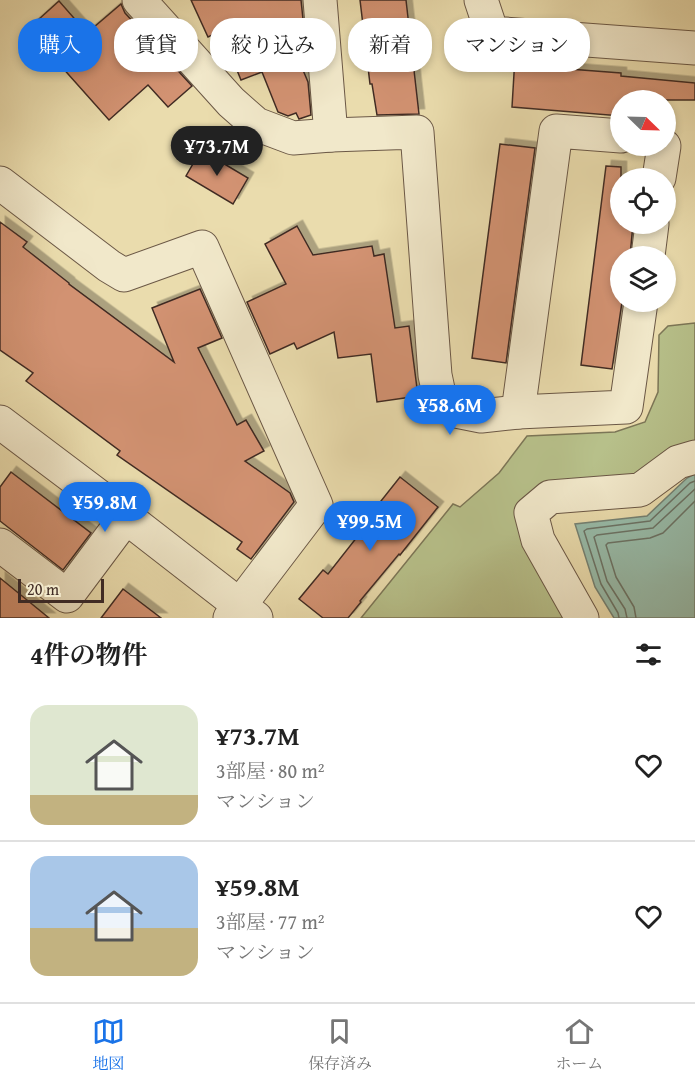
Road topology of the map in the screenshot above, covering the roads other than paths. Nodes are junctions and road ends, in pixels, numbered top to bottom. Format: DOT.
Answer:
graph roads {
  1 [pos="140,0"];
  2 [pos="320,0"];
  3 [pos="481,0"];
  4 [pos="695,48"];
  5 [pos="331,135"];
  6 [pos="610,135"];
  7 [pos="0,183"];
  8 [pos="640,312"];
  9 [pos="518,412"];
  10 [pos="0,422"];
  11 [pos="695,457"];
  12 [pos="126,517"];
  13 [pos="0,545"];
  14 [pos="242,614"];
  15 [pos="582,618"];
  1 -- 5 [label="street"];
  2 -- 5 [label="street"];
  3 -- 4 [label="street"];
  5 -- 9 [label="street"];
  6 -- 9 [label="street"];
  7 -- 14 [label="street"];
  8 -- 9 [label="street"];
  10 -- 12 [label="street"];
  11 -- 15 [label="street"];
  12 -- 13 [label="street"];
  12 -- 14 [label="street"];
}
